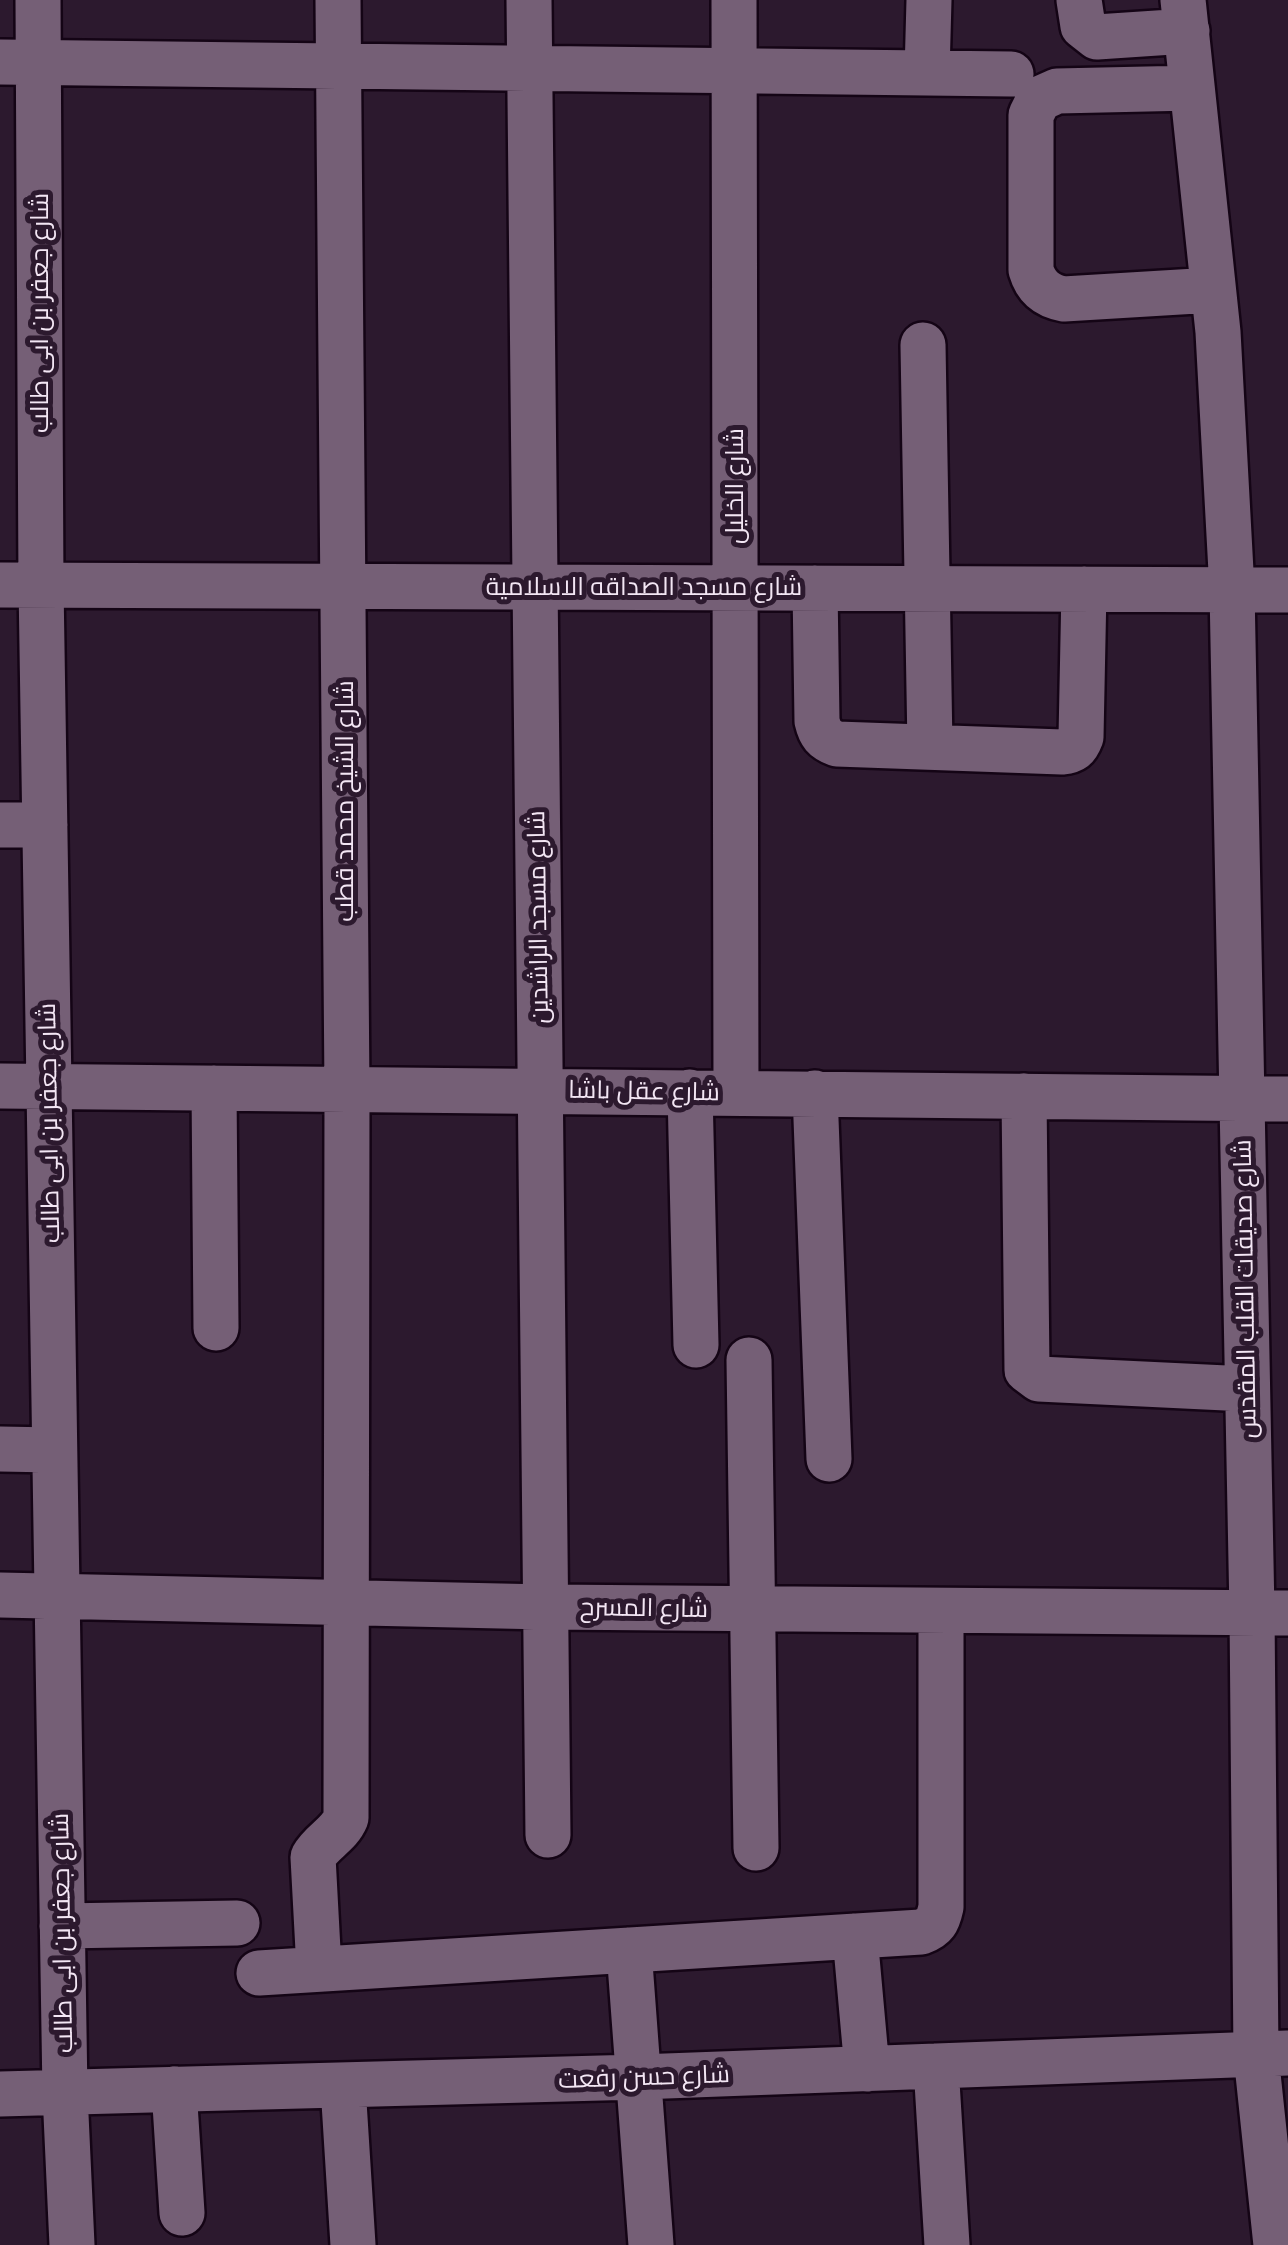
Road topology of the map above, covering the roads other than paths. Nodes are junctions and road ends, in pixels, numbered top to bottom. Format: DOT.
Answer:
graph roads {
  1 [pos="38,0"];
  2 [pos="338,0"];
  3 [pos="529,0"];
  4 [pos="734,0"];
  5 [pos="929,0"];
  6 [pos="1079,0"];
  7 [pos="1185,16"];
  8 [pos="19,62"];
  9 [pos="339,65"];
  10 [pos="530,69"];
  11 [pos="734,71"];
  12 [pos="927,73"];
  13 [pos="1011,74"];
  14 [pos="1192,88"];
  15 [pos="20,205"];
  16 [pos="1215,311"];
  17 [pos="923,345"];
  18 [pos="20,384"];
  19 [pos="21,585"];
  20 [pos="343,586"];
  21 [pos="534,587"];
  22 [pos="735,588"];
  23 [pos="815,588"];
  24 [pos="927,589"];
  25 [pos="1084,589"];
  26 [pos="1232,590"];
  27 [pos="1288,590"];
  28 [pos="930,747"];
  29 [pos="0,825"];
  30 [pos="45,825"];
  31 [pos="0,1086"];
  32 [pos="48,1086"];
  33 [pos="214,1088"];
  34 [pos="347,1089"];
  35 [pos="540,1090"];
  36 [pos="690,1092"];
  37 [pos="736,1092"];
  38 [pos="815,1093"];
  39 [pos="1024,1096"];
  40 [pos="1242,1098"];
  41 [pos="1288,1099"];
  42 [pos="216,1328"];
  43 [pos="696,1345"];
  44 [pos="749,1360"];
  45 [pos="1247,1389"];
  46 [pos="0,1450"];
  47 [pos="54,1450"];
  48 [pos="829,1459"];
  49 [pos="0,1595"];
  50 [pos="56,1596"];
  51 [pos="348,1603"];
  52 [pos="546,1608"];
  53 [pos="752,1609"];
  54 [pos="940,1611"];
  55 [pos="1270,1613"];
  56 [pos="548,1835"];
  57 [pos="756,1848"];
  58 [pos="237,1923"];
  59 [pos="62,1926"];
  60 [pos="856,1936"];
  61 [pos="629,1950"];
  62 [pos="319,1968"];
  63 [pos="258,1974"];
  64 [pos="1272,2054"];
  65 [pos="936,2066"];
  66 [pos="866,2069"];
  67 [pos="638,2077"];
  68 [pos="342,2086"];
  69 [pos="174,2090"];
  70 [pos="65,2092"];
  71 [pos="0,2094"];
  72 [pos="182,2213"];
  73 [pos="72,2245"];
  74 [pos="353,2245"];
  75 [pos="650,2245"];
  76 [pos="948,2245"];
  77 [pos="1276,2245"];
  1 -- 8 [label="street, شارع جعفر بن ابى طالب"];
  2 -- 9 [label="street, شارع الشيخ محمد قطب"];
  3 -- 10 [label="street, شارع مسجد الراشدين"];
  4 -- 11 [label="street, شارع الخليل"];
  5 -- 12 [label="street"];
  6 -- 7 [label="street"];
  7 -- 14 [label="street, شارع صديقات القلب المقدس"];
  8 -- 9 [label="street"];
  8 -- 15 [label="street, شارع جعفر بن ابى طالب"];
  9 -- 10 [label="street"];
  9 -- 20 [label="street, شارع الشيخ محمد قطب"];
  10 -- 11 [label="street"];
  10 -- 21 [label="street, شارع مسجد الراشدين"];
  11 -- 12 [label="street"];
  11 -- 22 [label="street, شارع الخليل"];
  12 -- 13 [label="street"];
  14 -- 16 [label="street, شارع صديقات القلب المقدس"];
  14 -- 16 [label="street"];
  15 -- 18 [label="street, شارع جعفر بن ابى طالب"];
  16 -- 26 [label="street, شارع صديقات القلب المقدس"];
  17 -- 24 [label="street"];
  18 -- 19 [label="street, شارع جعفر بن ابى طالب"];
  19 -- 20 [label="street, شارع مسجد الصداقه الاسلامية"];
  19 -- 30 [label="street, شارع جعفر بن ابى طالب"];
  20 -- 21 [label="street, شارع مسجد الصداقه الاسلامية"];
  20 -- 34 [label="street, شارع الشيخ محمد قطب"];
  21 -- 22 [label="street, شارع مسجد الصداقه الاسلامية"];
  21 -- 35 [label="street, شارع مسجد الراشدين"];
  22 -- 23 [label="street, شارع مسجد الصداقه الاسلامية"];
  22 -- 37 [label="street, شارع الخليل"];
  23 -- 24 [label="street, شارع مسجد الصداقه الاسلامية"];
  23 -- 28 [label="street"];
  24 -- 25 [label="street, شارع مسجد الصداقه الاسلامية"];
  24 -- 28 [label="street"];
  25 -- 26 [label="street, شارع مسجد الصداقه الاسلامية"];
  25 -- 28 [label="street"];
  26 -- 27 [label="street, شارع مسجد الصداقه الاسلامية"];
  26 -- 40 [label="street, شارع صديقات القلب المقدس"];
  29 -- 30 [label="street"];
  30 -- 32 [label="street, شارع جعفر بن ابى طالب"];
  31 -- 32 [label="street, شارع عقل باشا"];
  32 -- 33 [label="street, شارع عقل باشا"];
  32 -- 47 [label="street, شارع جعفر بن ابى طالب"];
  33 -- 34 [label="street, شارع عقل باشا"];
  33 -- 42 [label="street"];
  34 -- 35 [label="street, شارع عقل باشا"];
  34 -- 51 [label="street, شارع الشيخ محمد قطب"];
  35 -- 36 [label="street, شارع عقل باشا"];
  35 -- 52 [label="street, شارع مسجد الراشدين"];
  36 -- 37 [label="street, شارع عقل باشا"];
  36 -- 43 [label="street"];
  37 -- 38 [label="street, شارع عقل باشا"];
  38 -- 39 [label="street, شارع عقل باشا"];
  38 -- 48 [label="street"];
  39 -- 40 [label="street, شارع عقل باشا"];
  39 -- 45 [label="street"];
  40 -- 41 [label="street, شارع عقل باشا"];
  40 -- 45 [label="street, شارع صديقات القلب المقدس"];
  44 -- 53 [label="street"];
  45 -- 55 [label="street, شارع صديقات القلب المقدس"];
  46 -- 47 [label="street"];
  47 -- 50 [label="street, شارع جعفر بن ابى طالب"];
  49 -- 50 [label="street, شارع المسرح"];
  50 -- 51 [label="street, شارع المسرح"];
  50 -- 59 [label="street, شارع جعفر بن ابى طالب"];
  51 -- 52 [label="street, شارع المسرح"];
  51 -- 62 [label="street, شارع الشيخ محمد قطب"];
  52 -- 53 [label="street, شارع المسرح"];
  52 -- 56 [label="street, شارع مسجد الراشدين"];
  53 -- 54 [label="street, شارع المسرح"];
  53 -- 57 [label="street"];
  54 -- 55 [label="street, شارع المسرح"];
  54 -- 60 [label="street"];
  55 -- 64 [label="street, شارع صديقات القلب المقدس"];
  58 -- 59 [label="street"];
  59 -- 70 [label="street, شارع جعفر بن ابى طالب"];
  60 -- 61 [label="street"];
  60 -- 66 [label="street"];
  61 -- 62 [label="street"];
  61 -- 67 [label="street"];
  62 -- 63 [label="street"];
  64 -- 65 [label="street, شارع حسن رفعت"];
  64 -- 77 [label="street, شارع صديقات القلب المقدس"];
  65 -- 66 [label="street, شارع حسن رفعت"];
  65 -- 76 [label="street"];
  66 -- 67 [label="street, شارع حسن رفعت"];
  67 -- 68 [label="street, شارع حسن رفعت"];
  67 -- 75 [label="street"];
  68 -- 69 [label="street, شارع حسن رفعت"];
  68 -- 74 [label="street"];
  69 -- 70 [label="street, شارع حسن رفعت"];
  69 -- 72 [label="street"];
  70 -- 71 [label="street, شارع حسن رفعت"];
  70 -- 73 [label="street, شارع جعفر بن ابى طالب"];
}
